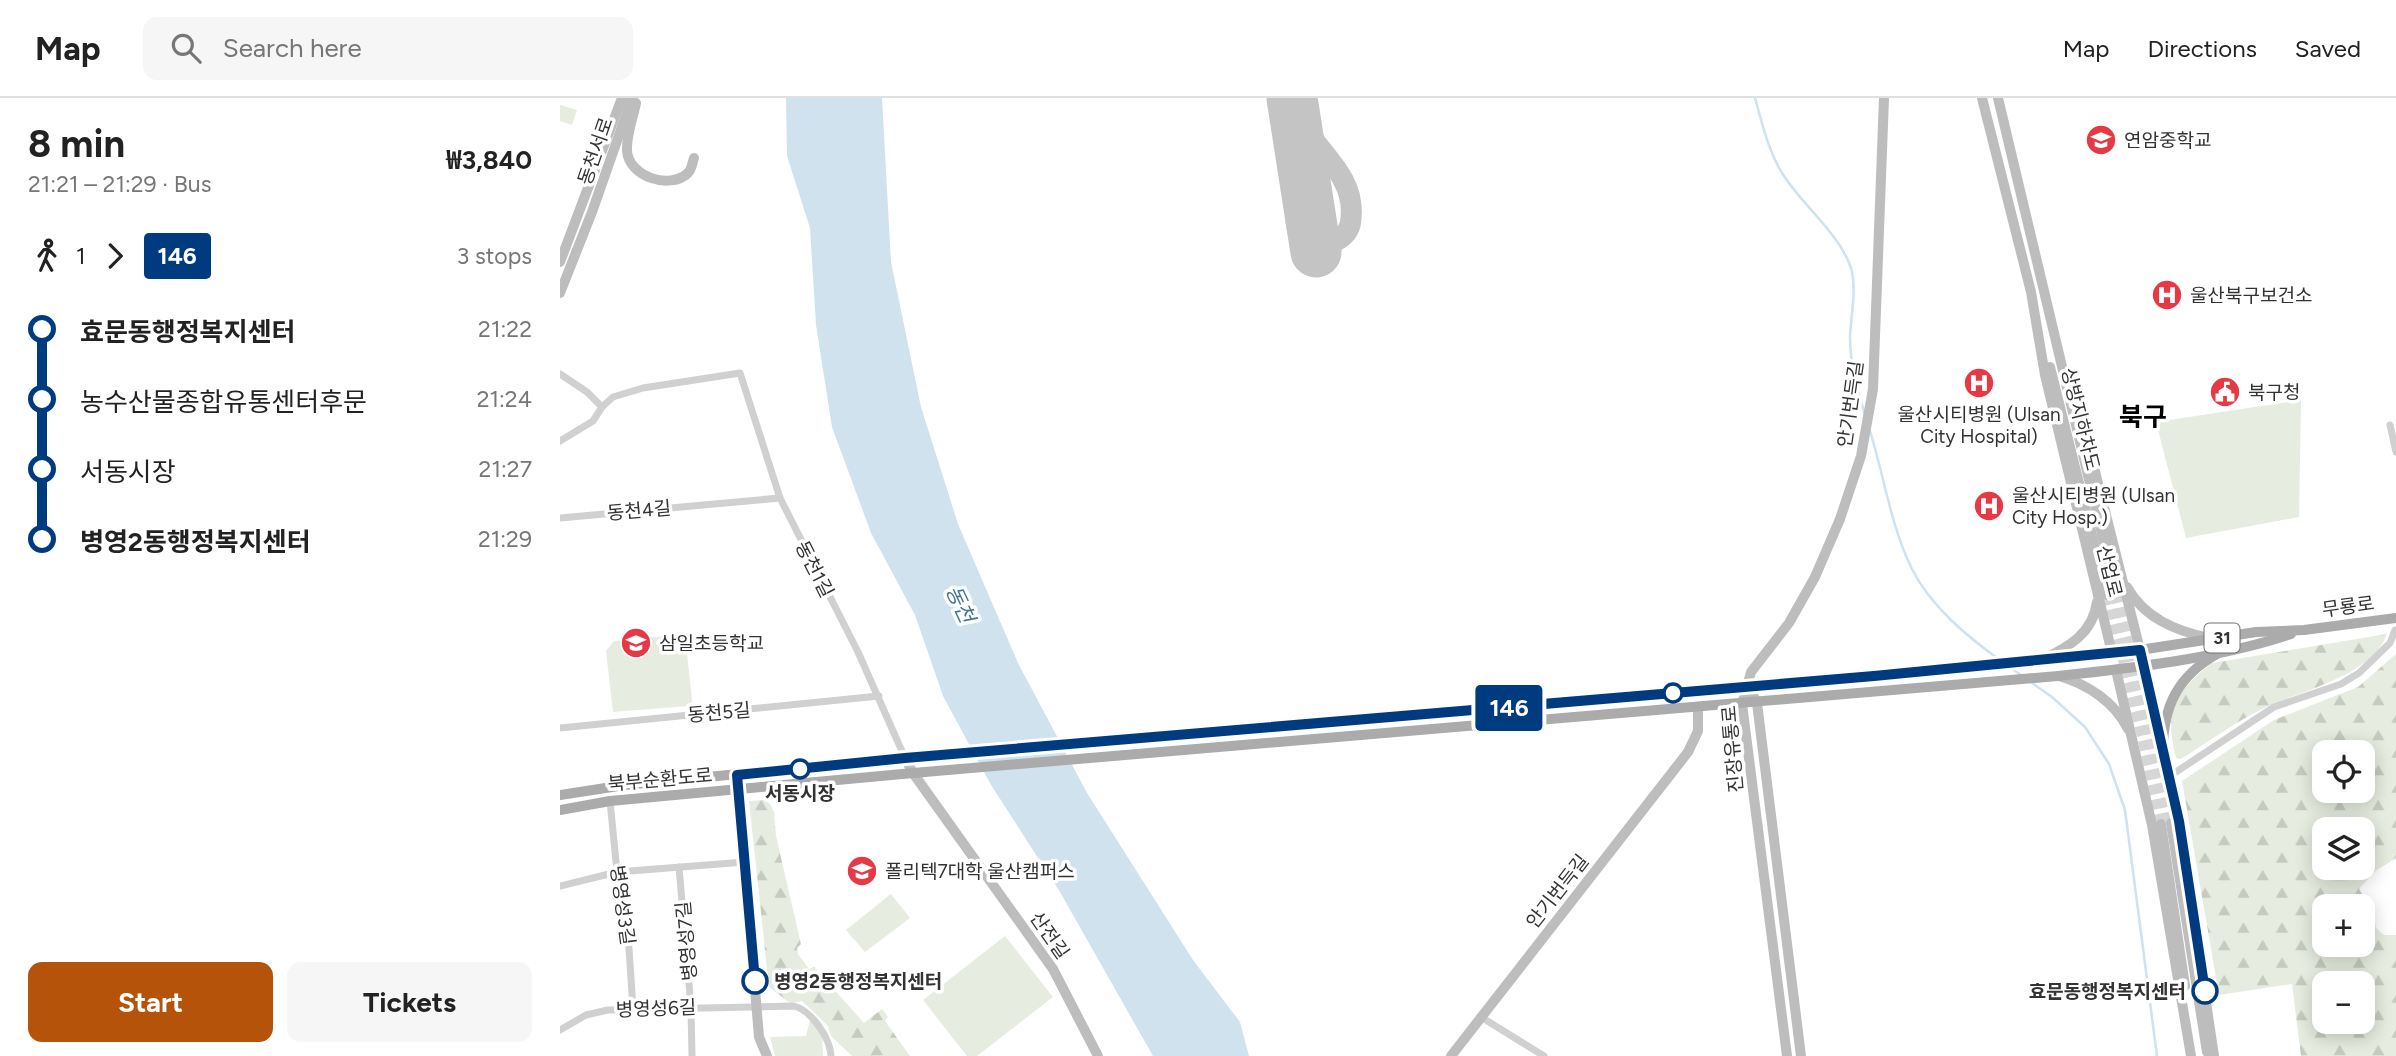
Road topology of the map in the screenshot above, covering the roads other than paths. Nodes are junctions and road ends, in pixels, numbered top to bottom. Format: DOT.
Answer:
graph roads {
  1 [pos="622,98"];
  2 [pos="632,98"];
  3 [pos="637,98"];
  4 [pos="1884,98"];
  5 [pos="1982,98"];
  6 [pos="1998,98"];
  7 [pos="694,158"];
  8 [pos="560,262"];
  9 [pos="2044,288"];
  10 [pos="560,293"];
  11 [pos="560,374"];
  12 [pos="602,407"];
  13 [pos="2390,425"];
  14 [pos="560,441"];
  15 [pos="2396,452"];
  16 [pos="780,498"];
  17 [pos="560,518"];
  18 [pos="2122,577"];
  19 [pos="2107,593"];
  20 [pos="2396,618"];
  21 [pos="2304,630"];
  22 [pos="2395,631"];
  23 [pos="2213,639"];
  24 [pos="2140,650"];
  25 [pos="2223,651"];
  26 [pos="2112,653"];
  27 [pos="2033,662"];
  28 [pos="2144,665"];
  29 [pos="2116,670"];
  30 [pos="2054,676"];
  31 [pos="1749,687"];
  32 [pos="879,696"];
  33 [pos="1757,703"];
  34 [pos="1742,704"];
  35 [pos="1698,708"];
  36 [pos="560,728"];
  37 [pos="2135,743"];
  38 [pos="2163,750"];
  39 [pos="905,758"];
  40 [pos="913,773"];
  41 [pos="737,775"];
  42 [pos="2170,776"];
  43 [pos="738,789"];
  44 [pos="560,795"];
  45 [pos="610,801"];
  46 [pos="560,810"];
  47 [pos="745,862"];
  48 [pos="679,867"];
  49 [pos="617,872"];
  50 [pos="560,886"];
  51 [pos="758,1006"];
  52 [pos="691,1007"];
  53 [pos="633,1008"];
  54 [pos="1481,1017"];
  55 [pos="560,1030"];
  56 [pos="692,1056"];
  57 [pos="767,1056"];
  58 [pos="831,1056"];
  59 [pos="1098,1056"];
  60 [pos="1451,1056"];
  61 [pos="1544,1056"];
  62 [pos="1787,1056"];
  63 [pos="1801,1056"];
  64 [pos="2192,1056"];
  65 [pos="2207,1056"];
  66 [pos="2214,1056"];
  1 -- 8 [label="main road, 동천서로"];
  2 -- 10 [label="main road, 동천서로"];
  3 -- 7 [label="main road"];
  4 -- 31 [label="main road, 안기번득길"];
  5 -- 19 [label="main road, 산업로"];
  6 -- 9 [label="main road, 산업로"];
  9 -- 18 [label="main road, 산업로"];
  9 -- 19 [label="main road, 산업로"];
  11 -- 12 [label="street"];
  12 -- 14 [label="street"];
  12 -- 16 [label="street, 동천1길"];
  13 -- 15 [label="street"];
  16 -- 17 [label="street, 동천4길"];
  16 -- 32 [label="street, 동천1길"];
  18 -- 23 [label="main road"];
  18 -- 24 [label="main road, 산업로"];
  19 -- 26 [label="main road, 산업로"];
  19 -- 27 [label="main road"];
  20 -- 21 [label="main road, 무룡로 / 31"];
  21 -- 23 [label="main road, 무룡로 / 31"];
  21 -- 25 [label="main road, 무룡로 / 31"];
  22 -- 42 [label="street"];
  23 -- 24 [label="main road, 무룡로 / 31"];
  24 -- 26 [label="main road, 북부순환도로 / 31"];
  24 -- 28 [label="main road, 산업로"];
  25 -- 28 [label="main road, 무룡로 / 31"];
  25 -- 38 [label="main road"];
  26 -- 27 [label="main road, 북부순환도로 / 31"];
  26 -- 29 [label="main road, 산업로"];
  27 -- 31 [label="main road, 북부순환도로 / 31"];
  28 -- 29 [label="main road, 북부순환도로"];
  28 -- 38 [label="main road, 산업로"];
  29 -- 30 [label="main road, 북부순환도로"];
  29 -- 37 [label="main road, 산업로"];
  30 -- 33 [label="main road, 북부순환도로"];
  30 -- 37 [label="main road"];
  31 -- 33 [label="main road, 진장유통로"];
  31 -- 34 [label="main road, 진장유통로"];
  31 -- 39 [label="main road, 북부순환도로 / 31"];
  32 -- 36 [label="street, 동천5길"];
  32 -- 39 [label="street, 동천1길"];
  33 -- 34 [label="main road, 북부순환도로"];
  33 -- 63 [label="main road, 진장유통로"];
  34 -- 35 [label="main road, 북부순환도로"];
  34 -- 62 [label="main road, 진장유통로"];
  35 -- 40 [label="main road, 북부순환도로"];
  35 -- 54 [label="main road, 안기번득길"];
  37 -- 64 [label="main road, 산업로"];
  38 -- 42 [label="main road, 산업로"];
  39 -- 40 [label="main road, 산전길"];
  39 -- 41 [label="main road, 북부순환도로 / 31"];
  40 -- 43 [label="main road, 북부순환도로"];
  40 -- 59 [label="main road, 산전길"];
  41 -- 43 [label="main road"];
  41 -- 44 [label="main road, 북부순환도로 / 31"];
  42 -- 66 [label="main road, 산업로"];
  43 -- 45 [label="main road, 북부순환도로"];
  43 -- 47 [label="main road"];
  45 -- 46 [label="main road, 북부순환도로"];
  45 -- 49 [label="street, 병영성3길"];
  47 -- 48 [label="street"];
  47 -- 51 [label="main road"];
  48 -- 49 [label="street"];
  48 -- 52 [label="street, 병영성7길"];
  49 -- 50 [label="street"];
  49 -- 53 [label="street, 병영성3길"];
  51 -- 52 [label="street, 병영성6길"];
  51 -- 57 [label="main road"];
  51 -- 58 [label="street, 병영성6길"];
  52 -- 53 [label="street, 병영성6길"];
  52 -- 56 [label="street, 병영성7길"];
  53 -- 55 [label="street, 병영성6길"];
  54 -- 60 [label="main road, 안기번득길"];
  54 -- 61 [label="street"];
  64 -- 65 [label="main road, 산업로"];
}
